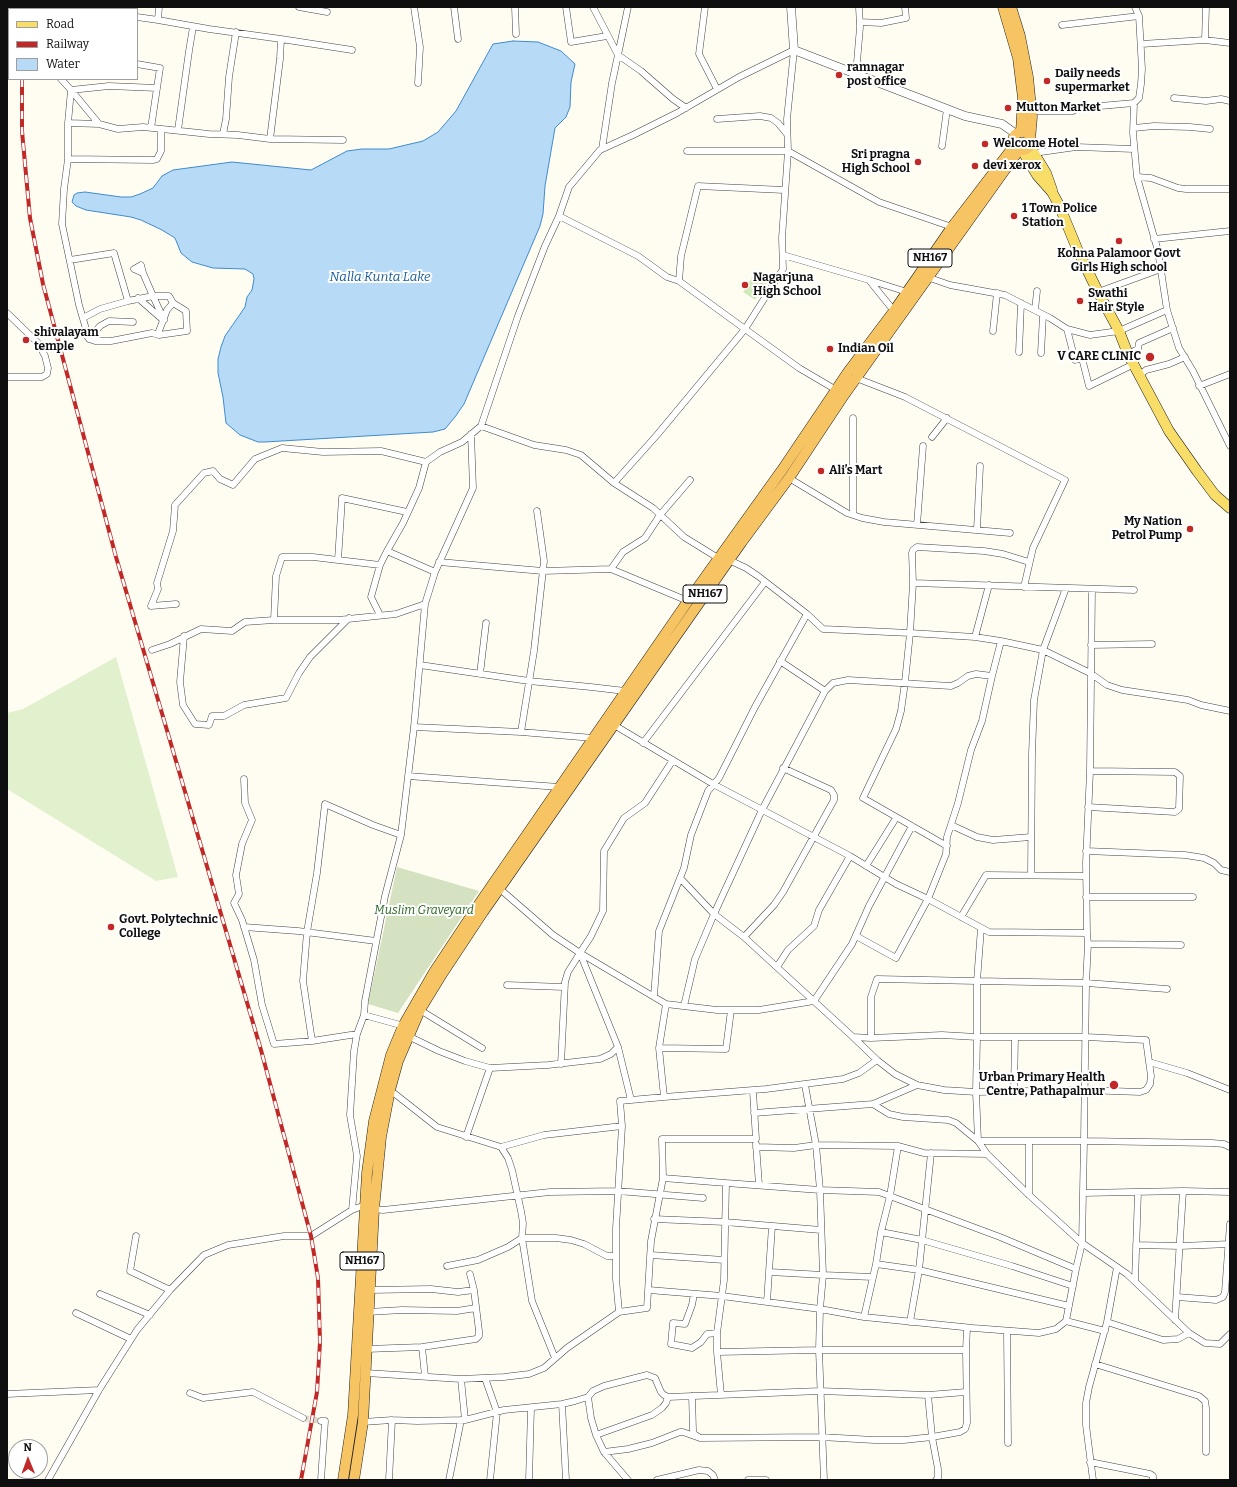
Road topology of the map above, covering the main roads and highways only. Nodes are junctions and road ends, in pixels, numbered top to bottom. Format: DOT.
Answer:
graph roads {
  1 [pos="1003,7"];
  2 [pos="1011,7"];
  3 [pos="1019,133"];
  4 [pos="1025,147"];
  5 [pos="840,392"];
  6 [pos="1230,508"];
  7 [pos="408,1030"];
  8 [pos="370,1207"];
  9 [pos="343,1480"];
  10 [pos="354,1480"];
  1 -- 3 [label="highway, NH167"];
  2 -- 4 [label="highway, NH167"];
  3 -- 4 [label="highway"];
  3 -- 4 [label="highway, NH167"];
  4 -- 5 [label="highway, NH167"];
  4 -- 5 [label="highway, NH167"];
  4 -- 6 [label="main road"];
  5 -- 7 [label="highway, NH167"];
  5 -- 7 [label="highway, NH167"];
  7 -- 8 [label="highway, NH167"];
  7 -- 8 [label="highway, NH167"];
  8 -- 9 [label="highway, NH167"];
  8 -- 10 [label="highway, NH167"];
}
